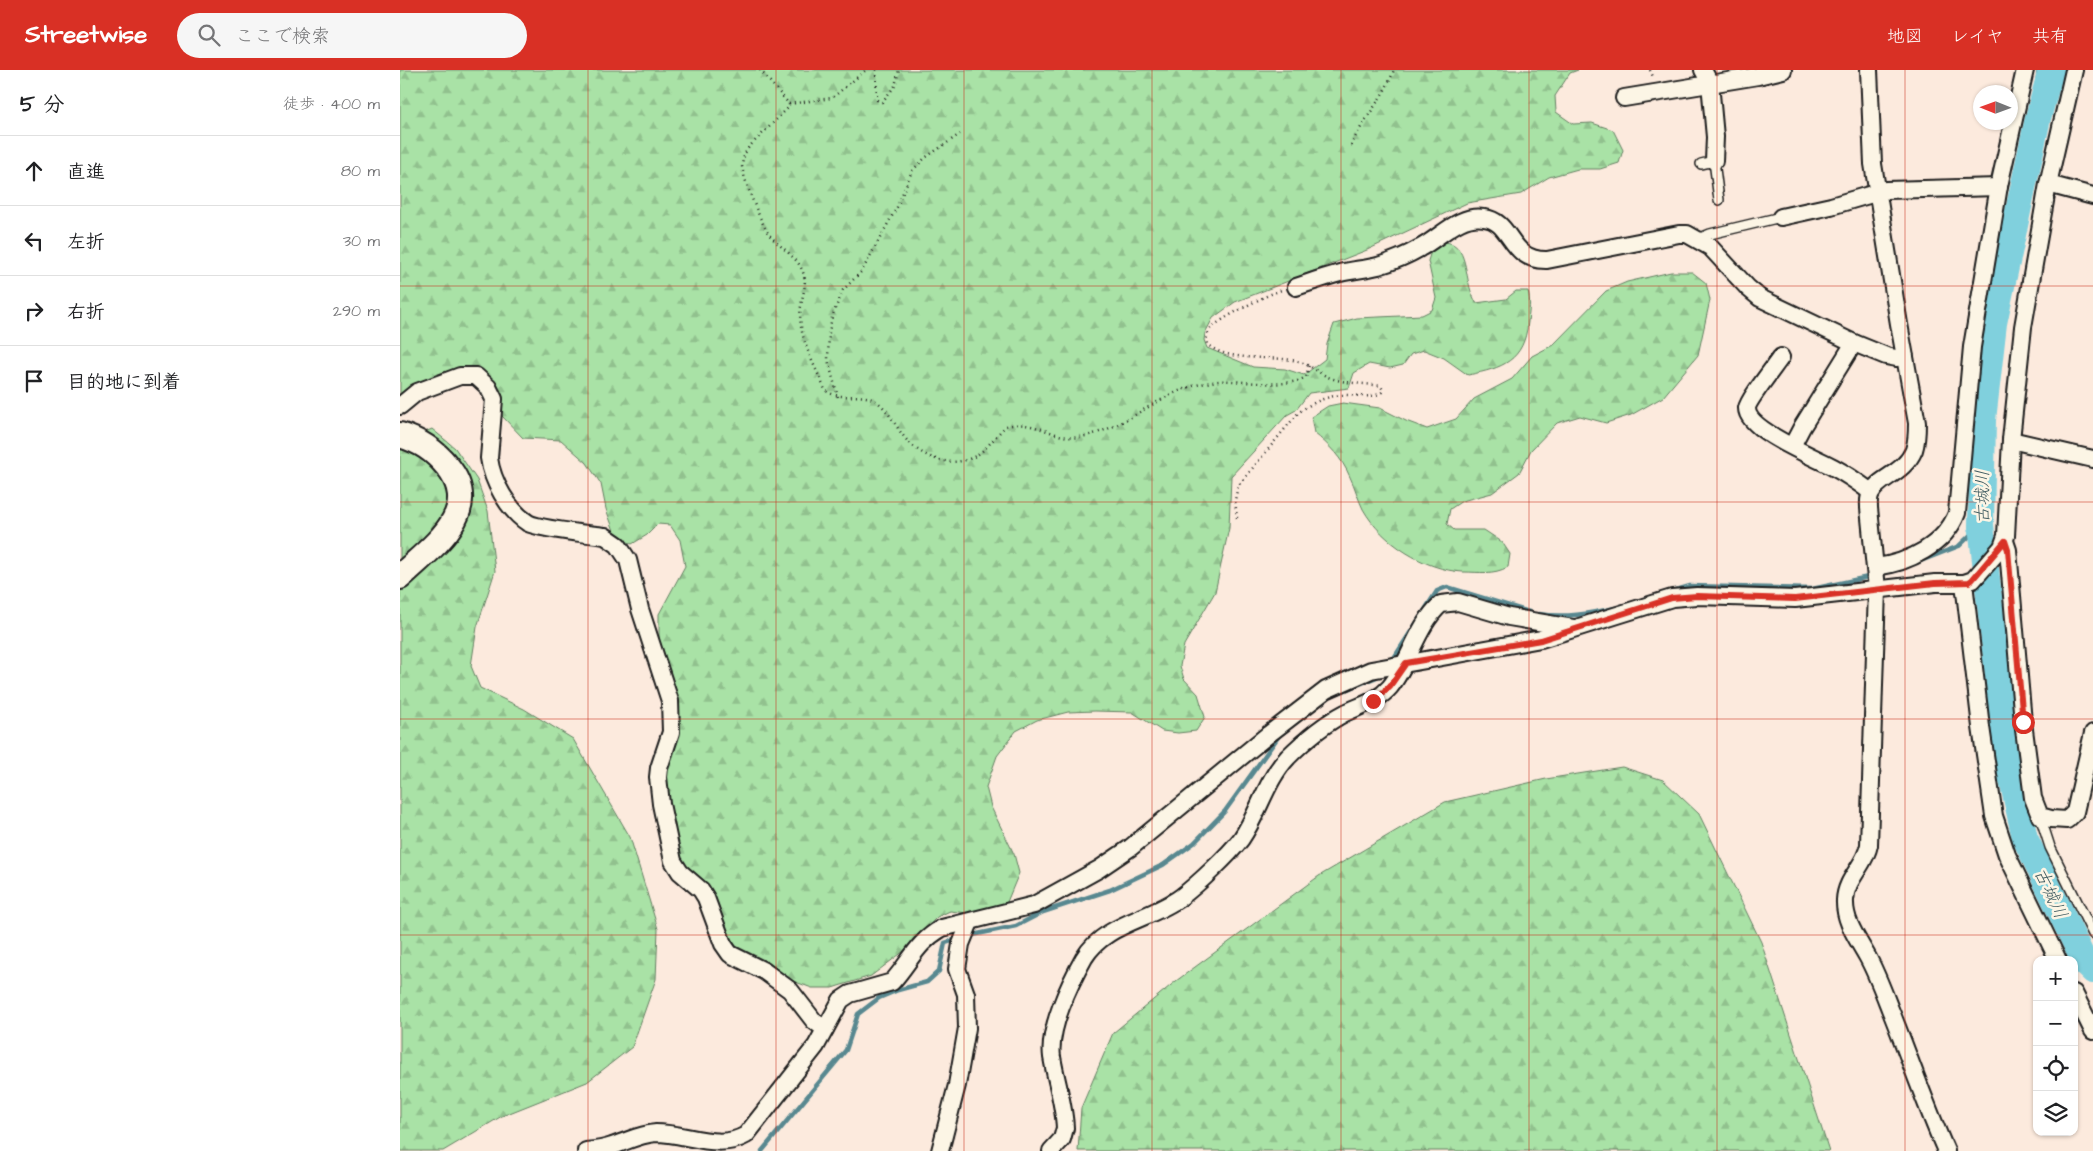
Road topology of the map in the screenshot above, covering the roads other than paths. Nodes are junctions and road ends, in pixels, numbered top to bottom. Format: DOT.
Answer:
graph roads {
  1 [pos="1783,70"];
  2 [pos="1869,70"];
  3 [pos="2025,70"];
  4 [pos="2074,70"];
  5 [pos="1706,77"];
  6 [pos="1624,98"];
  7 [pos="1708,162"];
  8 [pos="2048,184"];
  9 [pos="1999,187"];
  10 [pos="1878,192"];
  11 [pos="2093,196"];
  12 [pos="1718,200"];
  13 [pos="1781,217"];
  14 [pos="1698,239"];
  15 [pos="1296,287"];
  16 [pos="1854,343"];
  17 [pos="1781,357"];
  18 [pos="1905,358"];
  19 [pos="400,406"];
  20 [pos="400,435"];
  21 [pos="2011,440"];
  22 [pos="1792,446"];
  23 [pos="2093,459"];
  24 [pos="1871,492"];
  25 [pos="2003,544"];
  26 [pos="400,577"];
  27 [pos="1877,577"];
  28 [pos="1968,581"];
  29 [pos="1577,629"];
  30 [pos="1395,665"];
  31 [pos="2093,733"];
  32 [pos="2040,816"];
  33 [pos="970,922"];
  34 [pos="2093,934"];
  35 [pos="2056,956"];
  36 [pos="2078,1000"];
  37 [pos="825,1030"];
  38 [pos="2093,1032"];
  39 [pos="586,1151"];
  40 [pos="940,1151"];
  41 [pos="1051,1151"];
  42 [pos="1946,1151"];
  1 -- 5 [label="street"];
  2 -- 10 [label="street"];
  3 -- 9 [label="street"];
  4 -- 8 [label="street"];
  5 -- 6 [label="street"];
  5 -- 7 [label="street"];
  7 -- 12 [label="lane"];
  8 -- 11 [label="street"];
  8 -- 21 [label="street"];
  9 -- 10 [label="street"];
  9 -- 27 [label="street"];
  10 -- 13 [label="street"];
  10 -- 18 [label="street"];
  13 -- 14 [label="lane"];
  14 -- 15 [label="street"];
  14 -- 16 [label="street"];
  16 -- 18 [label="street"];
  16 -- 22 [label="street"];
  17 -- 22 [label="street"];
  18 -- 24 [label="street"];
  19 -- 37 [label="street"];
  20 -- 26 [label="main road"];
  21 -- 23 [label="street"];
  21 -- 25 [label="street"];
  22 -- 24 [label="street"];
  24 -- 27 [label="street"];
  25 -- 28 [label="street"];
  25 -- 32 [label="street"];
  27 -- 28 [label="street"];
  27 -- 29 [label="street"];
  27 -- 42 [label="street"];
  28 -- 35 [label="street"];
  29 -- 30 [label="street"];
  29 -- 30 [label="street"];
  30 -- 33 [label="street"];
  30 -- 41 [label="street"];
  31 -- 32 [label="street"];
  32 -- 34 [label="lane"];
  33 -- 37 [label="street"];
  33 -- 40 [label="street"];
  36 -- 38 [label="street"];
  37 -- 39 [label="street"];
}
